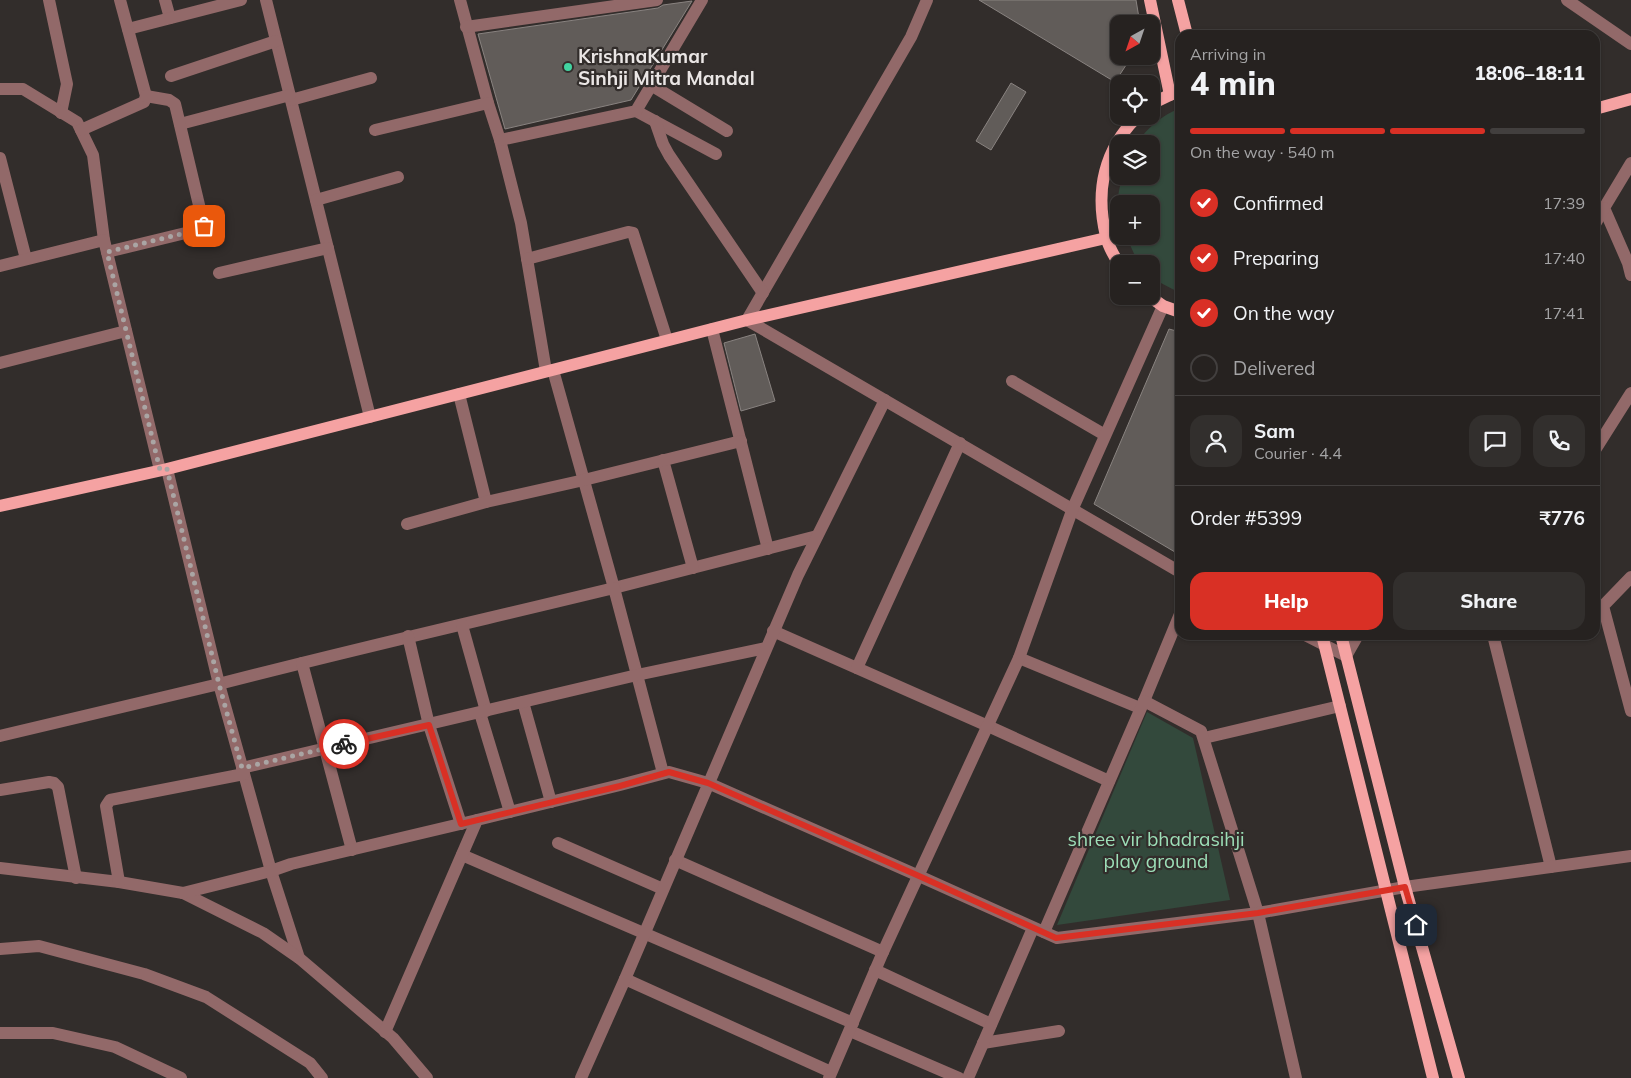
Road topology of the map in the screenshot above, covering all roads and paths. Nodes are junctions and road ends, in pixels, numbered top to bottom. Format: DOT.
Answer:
graph roads {
  1 [pos="49,0"];
  2 [pos="120,0"];
  3 [pos="165,0"];
  4 [pos="241,0"];
  5 [pos="266,0"];
  6 [pos="460,0"];
  7 [pos="657,0"];
  8 [pos="702,0"];
  9 [pos="1150,0"];
  10 [pos="1178,0"];
  11 [pos="1570,1"];
  12 [pos="924,2"];
  13 [pos="170,18"];
  14 [pos="466,27"];
  15 [pos="128,28"];
  16 [pos="1186,30"];
  17 [pos="276,41"];
  18 [pos="1631,44"];
  19 [pos="171,76"];
  20 [pos="371,78"];
  21 [pos="651,85"];
  22 [pos="0,89"];
  23 [pos="1175,92"];
  24 [pos="146,96"];
  25 [pos="291,97"];
  26 [pos="1160,100"];
  27 [pos="1631,100"];
  28 [pos="488,103"];
  29 [pos="1600,108"];
  30 [pos="636,110"];
  31 [pos="62,112"];
  32 [pos="655,121"];
  33 [pos="180,124"];
  34 [pos="1128,125"];
  35 [pos="81,130"];
  36 [pos="375,130"];
  37 [pos="727,130"];
  38 [pos="500,140"];
  39 [pos="716,154"];
  40 [pos="0,158"];
  41 [pos="1631,163"];
  42 [pos="398,177"];
  43 [pos="316,200"];
  44 [pos="1604,208"];
  45 [pos="1600,215"];
  46 [pos="1106,238"];
  47 [pos="105,246"];
  48 [pos="328,248"];
  49 [pos="1114,255"];
  50 [pos="26,259"];
  51 [pos="527,259"];
  52 [pos="0,266"];
  53 [pos="219,273"];
  54 [pos="1631,275"];
  55 [pos="763,294"];
  56 [pos="1162,306"];
  57 [pos="1175,310"];
  58 [pos="747,320"];
  59 [pos="712,329"];
  60 [pos="126,331"];
  61 [pos="667,340"];
  62 [pos="0,363"];
  63 [pos="550,370"];
  64 [pos="1012,381"];
  65 [pos="1631,393"];
  66 [pos="459,394"];
  67 [pos="885,400"];
  68 [pos="370,416"];
  69 [pos="1105,435"];
  70 [pos="741,441"];
  71 [pos="1600,442"];
  72 [pos="960,443"];
  73 [pos="663,460"];
  74 [pos="164,469"];
  75 [pos="584,480"];
  76 [pos="486,502"];
  77 [pos="0,506"];
  78 [pos="1073,508"];
  79 [pos="406,524"];
  80 [pos="817,536"];
  81 [pos="768,549"];
  82 [pos="693,568"];
  83 [pos="1175,569"];
  84 [pos="1631,577"];
  85 [pos="614,588"];
  86 [pos="462,625"];
  87 [pos="1175,626"];
  88 [pos="773,632"];
  89 [pos="408,636"];
  90 [pos="1324,640"];
  91 [pos="1342,640"];
  92 [pos="1355,640"];
  93 [pos="1494,640"];
  94 [pos="766,648"];
  95 [pos="1346,656"];
  96 [pos="1019,658"];
  97 [pos="302,662"];
  98 [pos="858,668"];
  99 [pos="637,674"];
  100 [pos="219,684"];
  101 [pos="523,702"];
  102 [pos="1142,704"];
  103 [pos="1340,706"];
  104 [pos="1631,711"];
  105 [pos="483,712"];
  106 [pos="429,725"];
  107 [pos="988,726"];
  108 [pos="0,736"];
  109 [pos="1204,738"];
  110 [pos="324,748"];
  111 [pos="243,771"];
  112 [pos="664,773"];
  113 [pos="1109,781"];
  114 [pos="708,783"];
  115 [pos="0,790"];
  116 [pos="551,802"];
  117 [pos="510,812"];
  118 [pos="477,820"];
  119 [pos="461,824"];
  120 [pos="558,843"];
  121 [pos="352,850"];
  122 [pos="462,855"];
  123 [pos="1631,856"];
  124 [pos="675,860"];
  125 [pos="1551,867"];
  126 [pos="0,868"];
  127 [pos="271,871"];
  128 [pos="919,876"];
  129 [pos="76,878"];
  130 [pos="119,882"];
  131 [pos="1405,887"];
  132 [pos="663,889"];
  133 [pos="1385,890"];
  134 [pos="183,893"];
  135 [pos="1258,913"];
  136 [pos="1039,930"];
  137 [pos="645,933"];
  138 [pos="0,949"];
  139 [pos="883,952"];
  140 [pos="299,958"];
  141 [pos="875,970"];
  142 [pos="625,979"];
  143 [pos="991,1024"];
  144 [pos="851,1027"];
  145 [pos="1059,1031"];
  146 [pos="385,1032"];
  147 [pos="0,1033"];
  148 [pos="983,1043"];
  149 [pos="830,1075"];
  150 [pos="182,1078"];
  151 [pos="322,1078"];
  152 [pos="427,1078"];
  153 [pos="581,1078"];
  154 [pos="959,1078"];
  155 [pos="968,1078"];
  156 [pos="1296,1078"];
  157 [pos="1433,1078"];
  158 [pos="1459,1078"];
  1 -- 31 [label="street"];
  2 -- 15 [label="street"];
  3 -- 13 [label="street"];
  4 -- 13 [label="street"];
  5 -- 17 [label="street"];
  6 -- 14 [label="street"];
  7 -- 14 [label="street"];
  8 -- 21 [label="street"];
  9 -- 23 [label="main road"];
  10 -- 16 [label="main road"];
  11 -- 18 [label="street"];
  12 -- 55 [label="street"];
  13 -- 15 [label="street"];
  14 -- 28 [label="street"];
  15 -- 24 [label="street"];
  17 -- 19 [label="street"];
  17 -- 25 [label="street"];
  20 -- 25 [label="street"];
  21 -- 30 [label="street"];
  21 -- 37 [label="street"];
  22 -- 31 [label="street"];
  23 -- 26 [label="main road"];
  24 -- 33 [label="street"];
  24 -- 35 [label="street"];
  25 -- 33 [label="street"];
  25 -- 43 [label="street"];
  27 -- 29 [label="main road"];
  28 -- 36 [label="street"];
  28 -- 38 [label="street"];
  30 -- 32 [label="street"];
  30 -- 38 [label="street"];
  31 -- 35 [label="street"];
  32 -- 39 [label="street"];
  32 -- 55 [label="street"];
  33 -- 47 [label="street"];
  34 -- 46 [label="main road"];
  35 -- 47 [label="street"];
  38 -- 51 [label="street"];
  40 -- 50 [label="street"];
  41 -- 44 [label="street"];
  42 -- 43 [label="street"];
  43 -- 48 [label="street"];
  44 -- 45 [label="street"];
  44 -- 54 [label="street"];
  46 -- 49 [label="main road"];
  46 -- 58 [label="main road"];
  47 -- 50 [label="street"];
  47 -- 60 [label="street"];
  48 -- 53 [label="street"];
  48 -- 68 [label="street"];
  50 -- 52 [label="street"];
  51 -- 61 [label="street"];
  51 -- 63 [label="street"];
  55 -- 58 [label="street"];
  56 -- 57 [label="main road"];
  56 -- 69 [label="street"];
  58 -- 59 [label="main road"];
  58 -- 67 [label="street"];
  59 -- 61 [label="main road"];
  59 -- 70 [label="street"];
  60 -- 62 [label="street"];
  60 -- 74 [label="street"];
  61 -- 63 [label="main road"];
  63 -- 66 [label="main road"];
  63 -- 75 [label="street"];
  64 -- 69 [label="street"];
  65 -- 71 [label="street"];
  66 -- 68 [label="main road"];
  66 -- 76 [label="street"];
  67 -- 72 [label="street"];
  67 -- 80 [label="street"];
  68 -- 74 [label="main road"];
  69 -- 78 [label="street"];
  70 -- 73 [label="street"];
  70 -- 81 [label="street"];
  72 -- 78 [label="street"];
  72 -- 98 [label="street"];
  73 -- 75 [label="street"];
  73 -- 82 [label="street"];
  74 -- 77 [label="main road"];
  74 -- 100 [label="street"];
  75 -- 76 [label="street"];
  75 -- 85 [label="street"];
  76 -- 79 [label="street"];
  78 -- 83 [label="street"];
  78 -- 96 [label="street"];
  80 -- 81 [label="street"];
  80 -- 88 [label="street"];
  81 -- 82 [label="street"];
  82 -- 85 [label="street"];
  84 -- 104 [label="street"];
  85 -- 86 [label="street"];
  85 -- 99 [label="street"];
  86 -- 89 [label="street"];
  86 -- 105 [label="street"];
  87 -- 102 [label="street"];
  88 -- 94 [label="street"];
  88 -- 98 [label="street"];
  89 -- 97 [label="street"];
  89 -- 106 [label="street"];
  90 -- 95 [label="street"];
  90 -- 103 [label="main road"];
  91 -- 95 [label="main road"];
  92 -- 95 [label="street"];
  93 -- 125 [label="street"];
  94 -- 99 [label="street"];
  94 -- 114 [label="street"];
  95 -- 131 [label="main road"];
  96 -- 102 [label="street"];
  96 -- 107 [label="street"];
  97 -- 100 [label="street"];
  97 -- 110 [label="street"];
  98 -- 107 [label="street"];
  99 -- 101 [label="street"];
  99 -- 112 [label="street"];
  100 -- 108 [label="street"];
  100 -- 111 [label="street"];
  101 -- 105 [label="street"];
  101 -- 116 [label="street"];
  102 -- 109 [label="street"];
  102 -- 113 [label="street"];
  103 -- 109 [label="street"];
  103 -- 133 [label="main road"];
  105 -- 106 [label="street"];
  105 -- 117 [label="street"];
  106 -- 110 [label="street"];
  106 -- 119 [label="street"];
  107 -- 113 [label="street"];
  107 -- 128 [label="street"];
  109 -- 135 [label="street"];
  110 -- 111 [label="street"];
  110 -- 121 [label="street"];
  111 -- 127 [label="street"];
  111 -- 130 [label="street"];
  112 -- 114 [label="street"];
  112 -- 116 [label="street"];
  113 -- 136 [label="street"];
  114 -- 124 [label="street"];
  114 -- 128 [label="street"];
  115 -- 129 [label="street"];
  116 -- 117 [label="street"];
  117 -- 118 [label="street"];
  118 -- 119 [label="street"];
  118 -- 122 [label="street"];
  119 -- 121 [label="street"];
  120 -- 132 [label="street"];
  121 -- 127 [label="street"];
  122 -- 137 [label="street"];
  122 -- 146 [label="street"];
  123 -- 125 [label="street"];
  124 -- 132 [label="street"];
  124 -- 139 [label="street"];
  125 -- 131 [label="street"];
  126 -- 129 [label="street"];
  127 -- 134 [label="street"];
  127 -- 140 [label="street"];
  128 -- 136 [label="street"];
  128 -- 139 [label="street"];
  129 -- 130 [label="street"];
  130 -- 134 [label="street"];
  131 -- 133 [label="street"];
  131 -- 158 [label="main road"];
  132 -- 137 [label="street"];
  133 -- 135 [label="street"];
  133 -- 157 [label="main road"];
  134 -- 140 [label="street"];
  135 -- 136 [label="street"];
  135 -- 156 [label="street"];
  136 -- 143 [label="street"];
  137 -- 142 [label="street"];
  137 -- 144 [label="street"];
  138 -- 151 [label="street"];
  139 -- 141 [label="street"];
  140 -- 146 [label="street"];
  141 -- 143 [label="street"];
  141 -- 144 [label="street"];
  142 -- 149 [label="street"];
  142 -- 153 [label="street"];
  143 -- 148 [label="street"];
  144 -- 149 [label="street"];
  144 -- 154 [label="street"];
  145 -- 148 [label="street"];
  146 -- 152 [label="street"];
  147 -- 150 [label="street"];
  148 -- 155 [label="street"];
}
